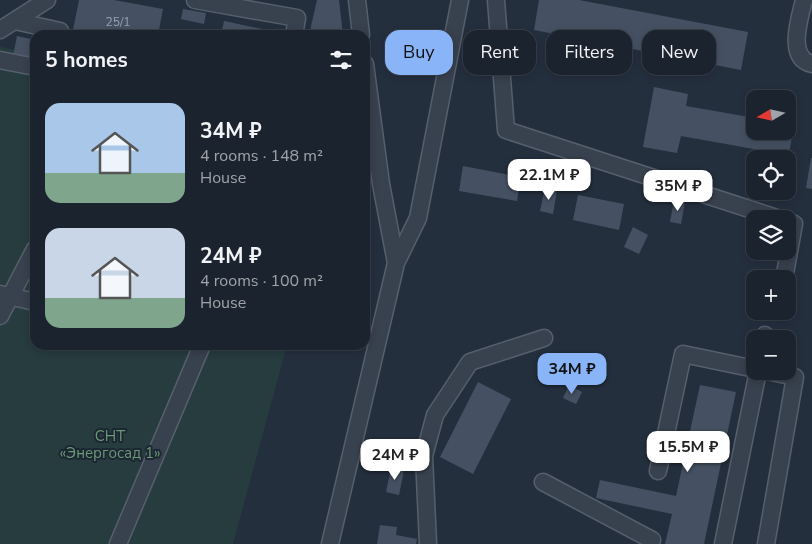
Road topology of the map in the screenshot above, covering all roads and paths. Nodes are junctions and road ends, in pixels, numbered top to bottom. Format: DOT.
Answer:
graph roads {
  1 [pos="47,0"];
  2 [pos="195,0"];
  3 [pos="356,0"];
  4 [pos="460,0"];
  5 [pos="496,0"];
  6 [pos="804,0"];
  7 [pos="15,21"];
  8 [pos="0,30"];
  9 [pos="56,30"];
  10 [pos="295,30"];
  11 [pos="360,30"];
  12 [pos="0,60"];
  13 [pos="812,64"];
  14 [pos="30,65"];
  15 [pos="370,102"];
  16 [pos="752,210"];
  17 [pos="30,257"];
  18 [pos="396,263"];
  19 [pos="5,296"];
  20 [pos="30,301"];
  21 [pos="0,316"];
  22 [pos="544,338"];
  23 [pos="200,350"];
  24 [pos="746,367"];
  25 [pos="756,380"];
  26 [pos="795,380"];
  27 [pos="658,471"];
  28 [pos="543,482"];
  29 [pos="118,544"];
  30 [pos="330,544"];
  31 [pos="428,544"];
  32 [pos="652,544"];
  33 [pos="723,544"];
  34 [pos="766,544"];
  1 -- 7 [label="lane"];
  2 -- 10 [label="lane"];
  3 -- 11 [label="lane"];
  4 -- 18 [label="lane"];
  5 -- 16 [label="lane"];
  6 -- 13 [label="lane"];
  7 -- 8 [label="lane"];
  7 -- 9 [label="lane"];
  12 -- 14 [label="lane"];
  15 -- 18 [label="lane"];
  17 -- 19 [label="lane"];
  18 -- 30 [label="lane"];
  19 -- 20 [label="lane"];
  19 -- 21 [label="lane"];
  22 -- 31 [label="lane"];
  23 -- 29 [label="lane"];
  24 -- 27 [label="lane"];
  25 -- 33 [label="lane"];
  26 -- 34 [label="lane"];
  28 -- 32 [label="lane"];
}
